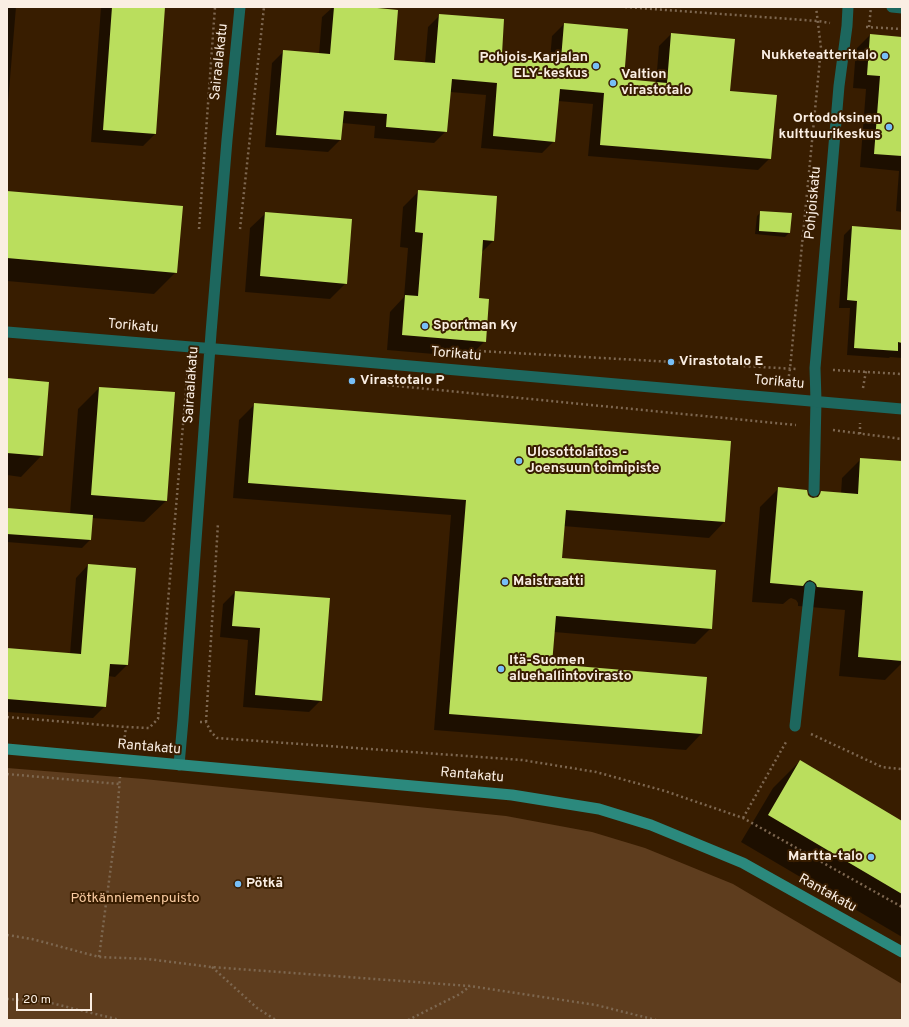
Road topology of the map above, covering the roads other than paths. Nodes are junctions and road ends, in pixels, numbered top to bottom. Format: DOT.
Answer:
graph roads {
  1 [pos="240,7"];
  2 [pos="848,7"];
  3 [pos="892,7"];
  4 [pos="902,8"];
  5 [pos="7,332"];
  6 [pos="210,349"];
  7 [pos="816,401"];
  8 [pos="902,409"];
  9 [pos="814,491"];
  10 [pos="810,587"];
  11 [pos="796,726"];
  12 [pos="7,749"];
  13 [pos="179,765"];
  14 [pos="902,952"];
  1 -- 6 [label="street, Sairaalakatu"];
  2 -- 7 [label="street, Pohjoiskatu"];
  3 -- 4 [label="street"];
  5 -- 6 [label="street, Torikatu"];
  6 -- 7 [label="street, Torikatu"];
  6 -- 13 [label="street, Sairaalakatu"];
  7 -- 8 [label="street, Torikatu"];
  7 -- 9 [label="street, Pohjoiskatu"];
  10 -- 11 [label="street"];
  12 -- 13 [label="main road, Rantakatu"];
  13 -- 14 [label="main road, Rantakatu"];
}
